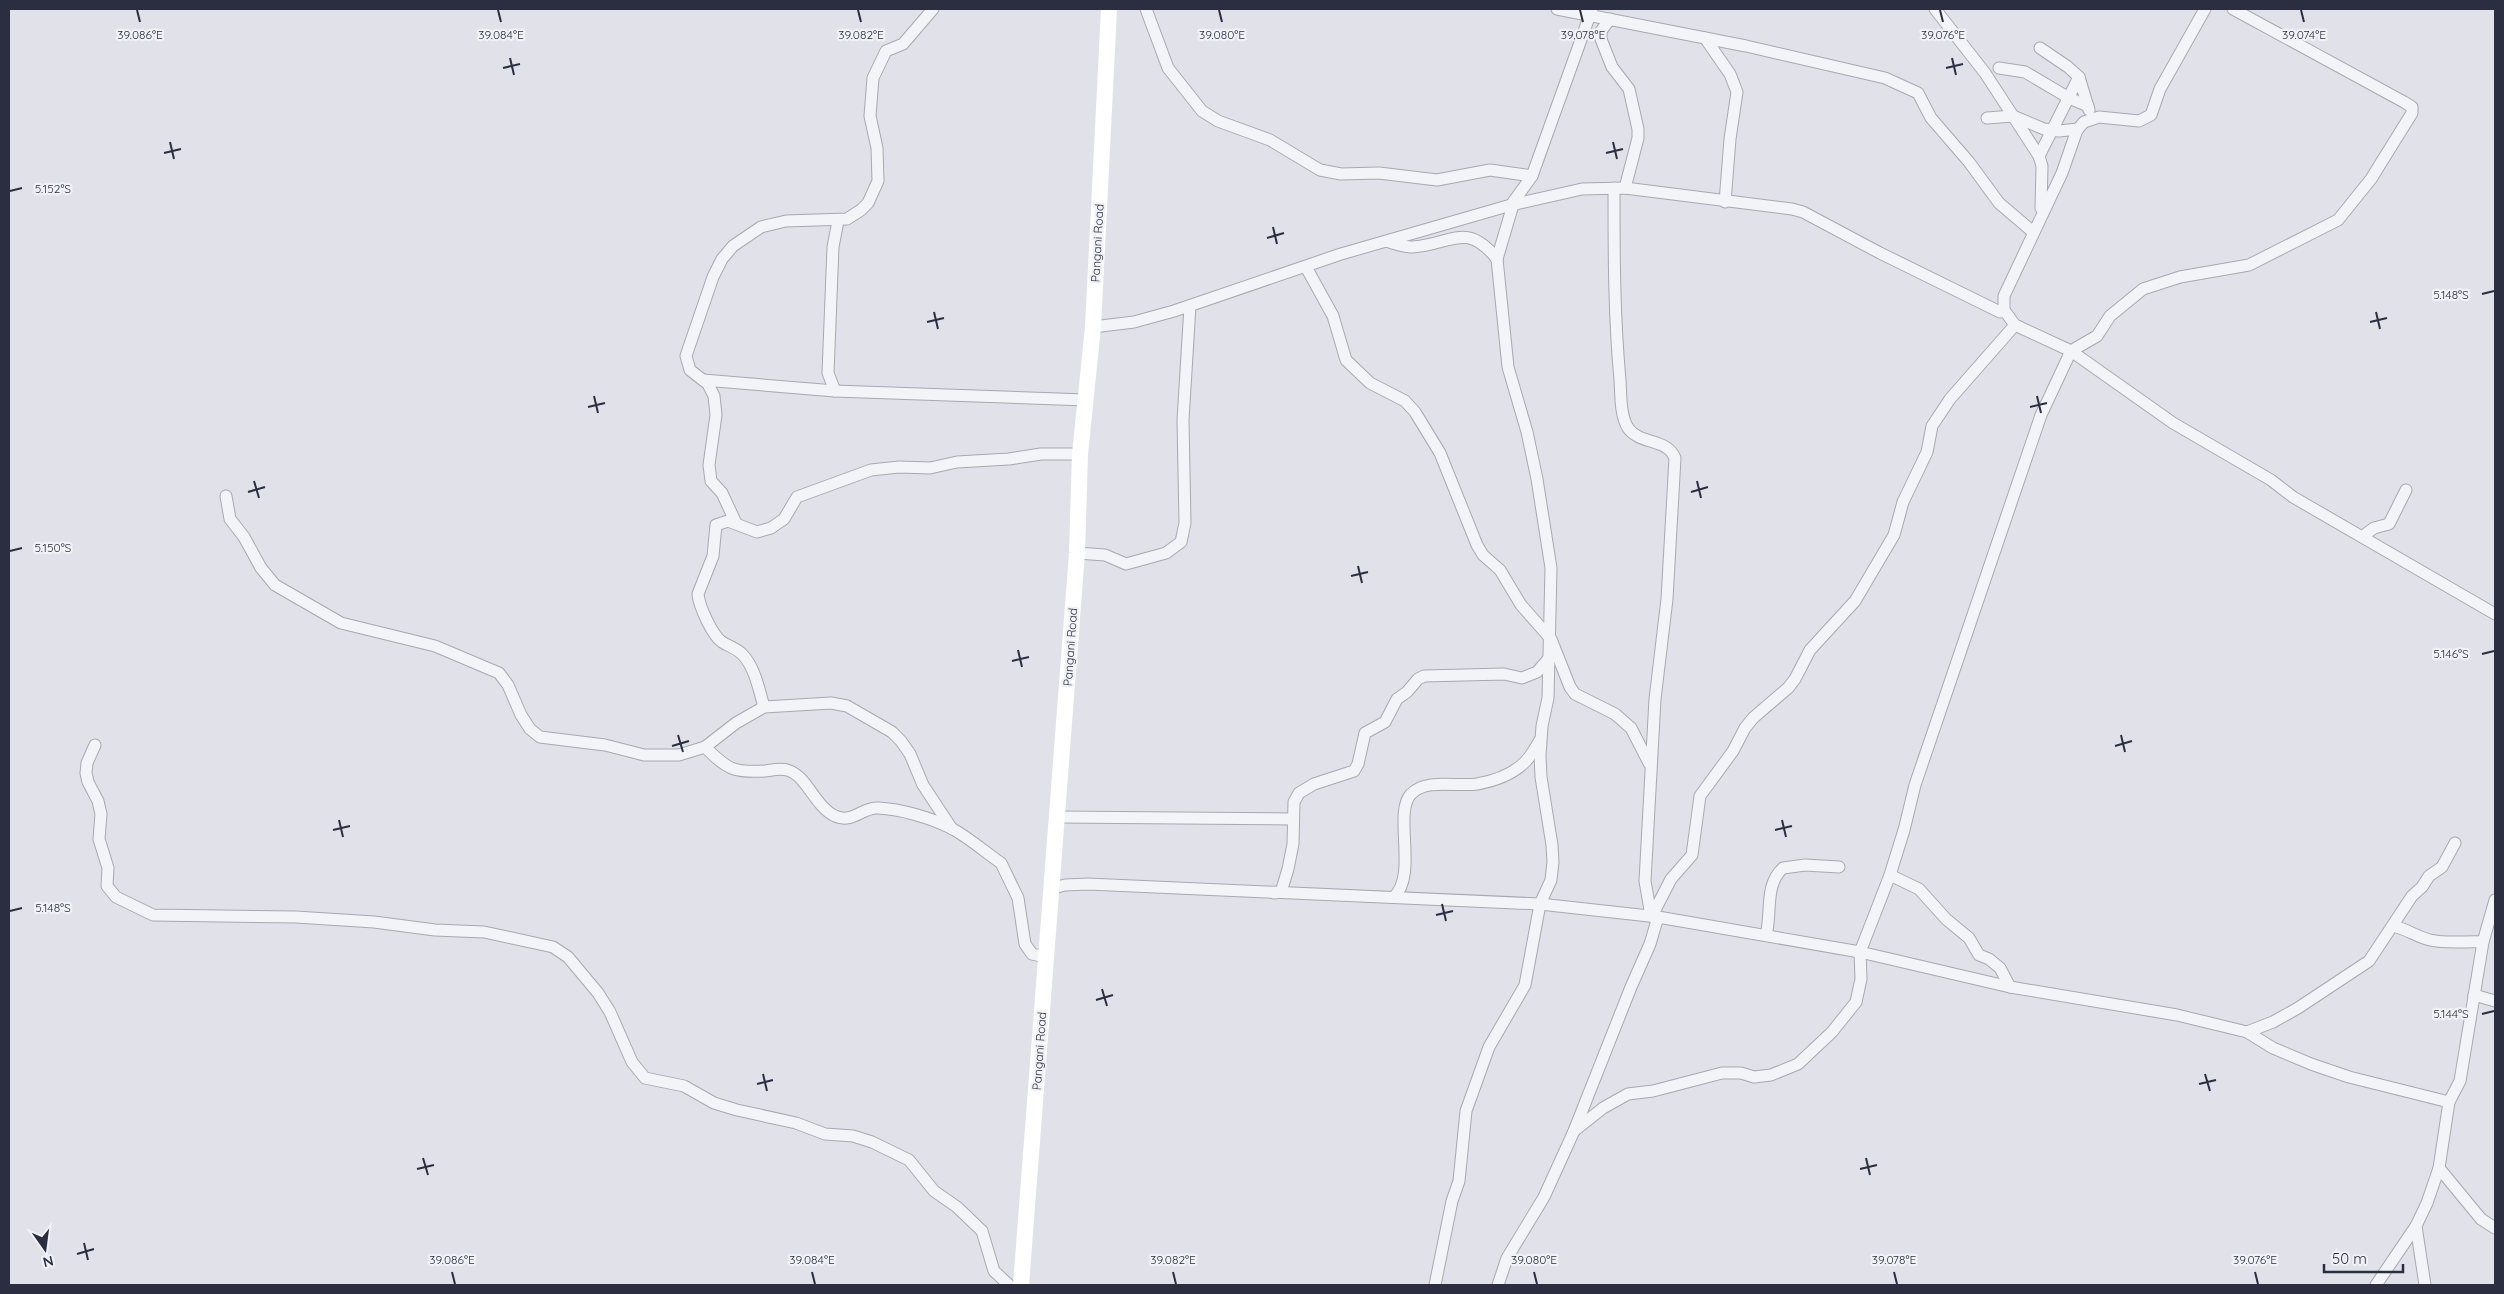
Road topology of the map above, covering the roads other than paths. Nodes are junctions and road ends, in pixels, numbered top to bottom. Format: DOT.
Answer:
graph roads {
  1 [pos="933,9"];
  2 [pos="1109,9"];
  3 [pos="1146,9"];
  4 [pos="1558,9"];
  5 [pos="1935,9"];
  6 [pos="2205,9"];
  7 [pos="2233,9"];
  8 [pos="1591,12"];
  9 [pos="1610,19"];
  10 [pos="1705,38"];
  11 [pos="2040,48"];
  12 [pos="1999,68"];
  13 [pos="2079,77"];
  14 [pos="2069,98"];
  15 [pos="2088,106"];
  16 [pos="2013,116"];
  17 [pos="1987,118"];
  18 [pos="2093,118"];
  19 [pos="2078,129"];
  20 [pos="2051,130"];
  21 [pos="2039,156"];
  22 [pos="1532,176"];
  23 [pos="1619,188"];
  24 [pos="1725,202"];
  25 [pos="1512,205"];
  26 [pos="2041,213"];
  27 [pos="838,221"];
  28 [pos="2033,232"];
  29 [pos="1389,242"];
  30 [pos="1497,259"];
  31 [pos="1306,267"];
  32 [pos="1190,306"];
  33 [pos="2004,310"];
  34 [pos="2015,325"];
  35 [pos="1093,327"];
  36 [pos="2071,351"];
  37 [pos="703,380"];
  38 [pos="835,391"];
  39 [pos="1086,400"];
  40 [pos="1080,454"];
  41 [pos="2406,490"];
  42 [pos="226,496"];
  43 [pos="736,523"];
  44 [pos="2363,536"];
  45 [pos="1077,553"];
  46 [pos="2495,614"];
  47 [pos="1551,639"];
  48 [pos="1550,657"];
  49 [pos="764,707"];
  50 [pos="1540,740"];
  51 [pos="95,744"];
  52 [pos="705,748"];
  53 [pos="1651,767"];
  54 [pos="1057,817"];
  55 [pos="1293,819"];
  56 [pos="952,828"];
  57 [pos="2455,844"];
  58 [pos="1839,868"];
  59 [pos="1890,876"];
  60 [pos="1050,889"];
  61 [pos="1274,893"];
  62 [pos="1394,897"];
  63 [pos="2495,900"];
  64 [pos="1540,904"];
  65 [pos="1654,917"];
  66 [pos="2393,926"];
  67 [pos="1766,936"];
  68 [pos="2483,942"];
  69 [pos="1860,952"];
  70 [pos="1046,957"];
  71 [pos="2010,987"];
  72 [pos="2474,995"];
  73 [pos="2495,1001"];
  74 [pos="2247,1032"];
  75 [pos="2449,1102"];
  76 [pos="1574,1132"];
  77 [pos="2439,1168"];
  78 [pos="2416,1226"];
  79 [pos="2495,1228"];
  80 [pos="1009,1285"];
  81 [pos="1021,1285"];
  82 [pos="1435,1285"];
  83 [pos="1498,1285"];
  84 [pos="2376,1285"];
  85 [pos="2425,1285"];
  1 -- 27 [label="street"];
  2 -- 35 [label="main road, Pangani Road"];
  3 -- 22 [label="street"];
  4 -- 8 [label="street"];
  5 -- 16 [label="street"];
  6 -- 18 [label="street"];
  7 -- 36 [label="street"];
  8 -- 9 [label="street"];
  8 -- 22 [label="street"];
  9 -- 10 [label="street"];
  9 -- 23 [label="street"];
  10 -- 24 [label="street"];
  10 -- 28 [label="street"];
  11 -- 13 [label="street"];
  12 -- 14 [label="street"];
  13 -- 14 [label="street"];
  13 -- 15 [label="street"];
  14 -- 15 [label="street"];
  14 -- 20 [label="street"];
  15 -- 18 [label="street"];
  16 -- 17 [label="street"];
  16 -- 20 [label="street"];
  16 -- 21 [label="street"];
  18 -- 19 [label="street"];
  19 -- 20 [label="street"];
  19 -- 26 [label="street"];
  20 -- 21 [label="street"];
  21 -- 26 [label="street"];
  22 -- 25 [label="street"];
  23 -- 24 [label="street"];
  23 -- 25 [label="street"];
  23 -- 53 [label="street"];
  24 -- 33 [label="street"];
  25 -- 29 [label="street"];
  25 -- 30 [label="street"];
  26 -- 28 [label="street"];
  27 -- 37 [label="street"];
  27 -- 38 [label="street"];
  28 -- 33 [label="street"];
  29 -- 30 [label="street"];
  29 -- 31 [label="street"];
  30 -- 47 [label="street"];
  31 -- 32 [label="street"];
  31 -- 47 [label="street"];
  32 -- 35 [label="street"];
  32 -- 45 [label="street"];
  33 -- 34 [label="street"];
  34 -- 36 [label="street"];
  34 -- 65 [label="street"];
  35 -- 39 [label="main road, Pangani Road"];
  36 -- 44 [label="street"];
  36 -- 59 [label="street"];
  37 -- 38 [label="street"];
  37 -- 43 [label="street"];
  38 -- 39 [label="street"];
  39 -- 40 [label="main road, Pangani Road"];
  40 -- 43 [label="street"];
  40 -- 45 [label="main road, Pangani Road"];
  41 -- 44 [label="street"];
  42 -- 52 [label="street"];
  43 -- 49 [label="street"];
  44 -- 46 [label="street"];
  45 -- 54 [label="main road, Pangani Road"];
  47 -- 48 [label="street"];
  47 -- 53 [label="street"];
  48 -- 50 [label="street"];
  48 -- 55 [label="street"];
  49 -- 52 [label="street"];
  49 -- 56 [label="street"];
  50 -- 62 [label="street"];
  50 -- 64 [label="street"];
  51 -- 80 [label="street"];
  52 -- 56 [label="street"];
  53 -- 65 [label="street"];
  54 -- 55 [label="street"];
  54 -- 60 [label="main road, Pangani Road"];
  55 -- 61 [label="street"];
  56 -- 70 [label="street"];
  57 -- 66 [label="street"];
  58 -- 67 [label="street"];
  59 -- 69 [label="street"];
  59 -- 71 [label="street"];
  60 -- 61 [label="street"];
  60 -- 70 [label="main road, Pangani Road"];
  61 -- 62 [label="street"];
  62 -- 64 [label="street"];
  63 -- 68 [label="street"];
  64 -- 65 [label="street"];
  64 -- 82 [label="street"];
  65 -- 67 [label="street"];
  65 -- 76 [label="street"];
  66 -- 68 [label="street"];
  66 -- 74 [label="street"];
  67 -- 69 [label="street"];
  68 -- 72 [label="street"];
  69 -- 71 [label="street"];
  69 -- 76 [label="street"];
  70 -- 81 [label="main road, Pangani Road"];
  71 -- 74 [label="street"];
  72 -- 73 [label="street"];
  72 -- 75 [label="street"];
  74 -- 75 [label="street"];
  75 -- 77 [label="street"];
  76 -- 83 [label="street"];
  77 -- 78 [label="street"];
  77 -- 79 [label="street"];
  78 -- 84 [label="street"];
  78 -- 85 [label="street"];
}
